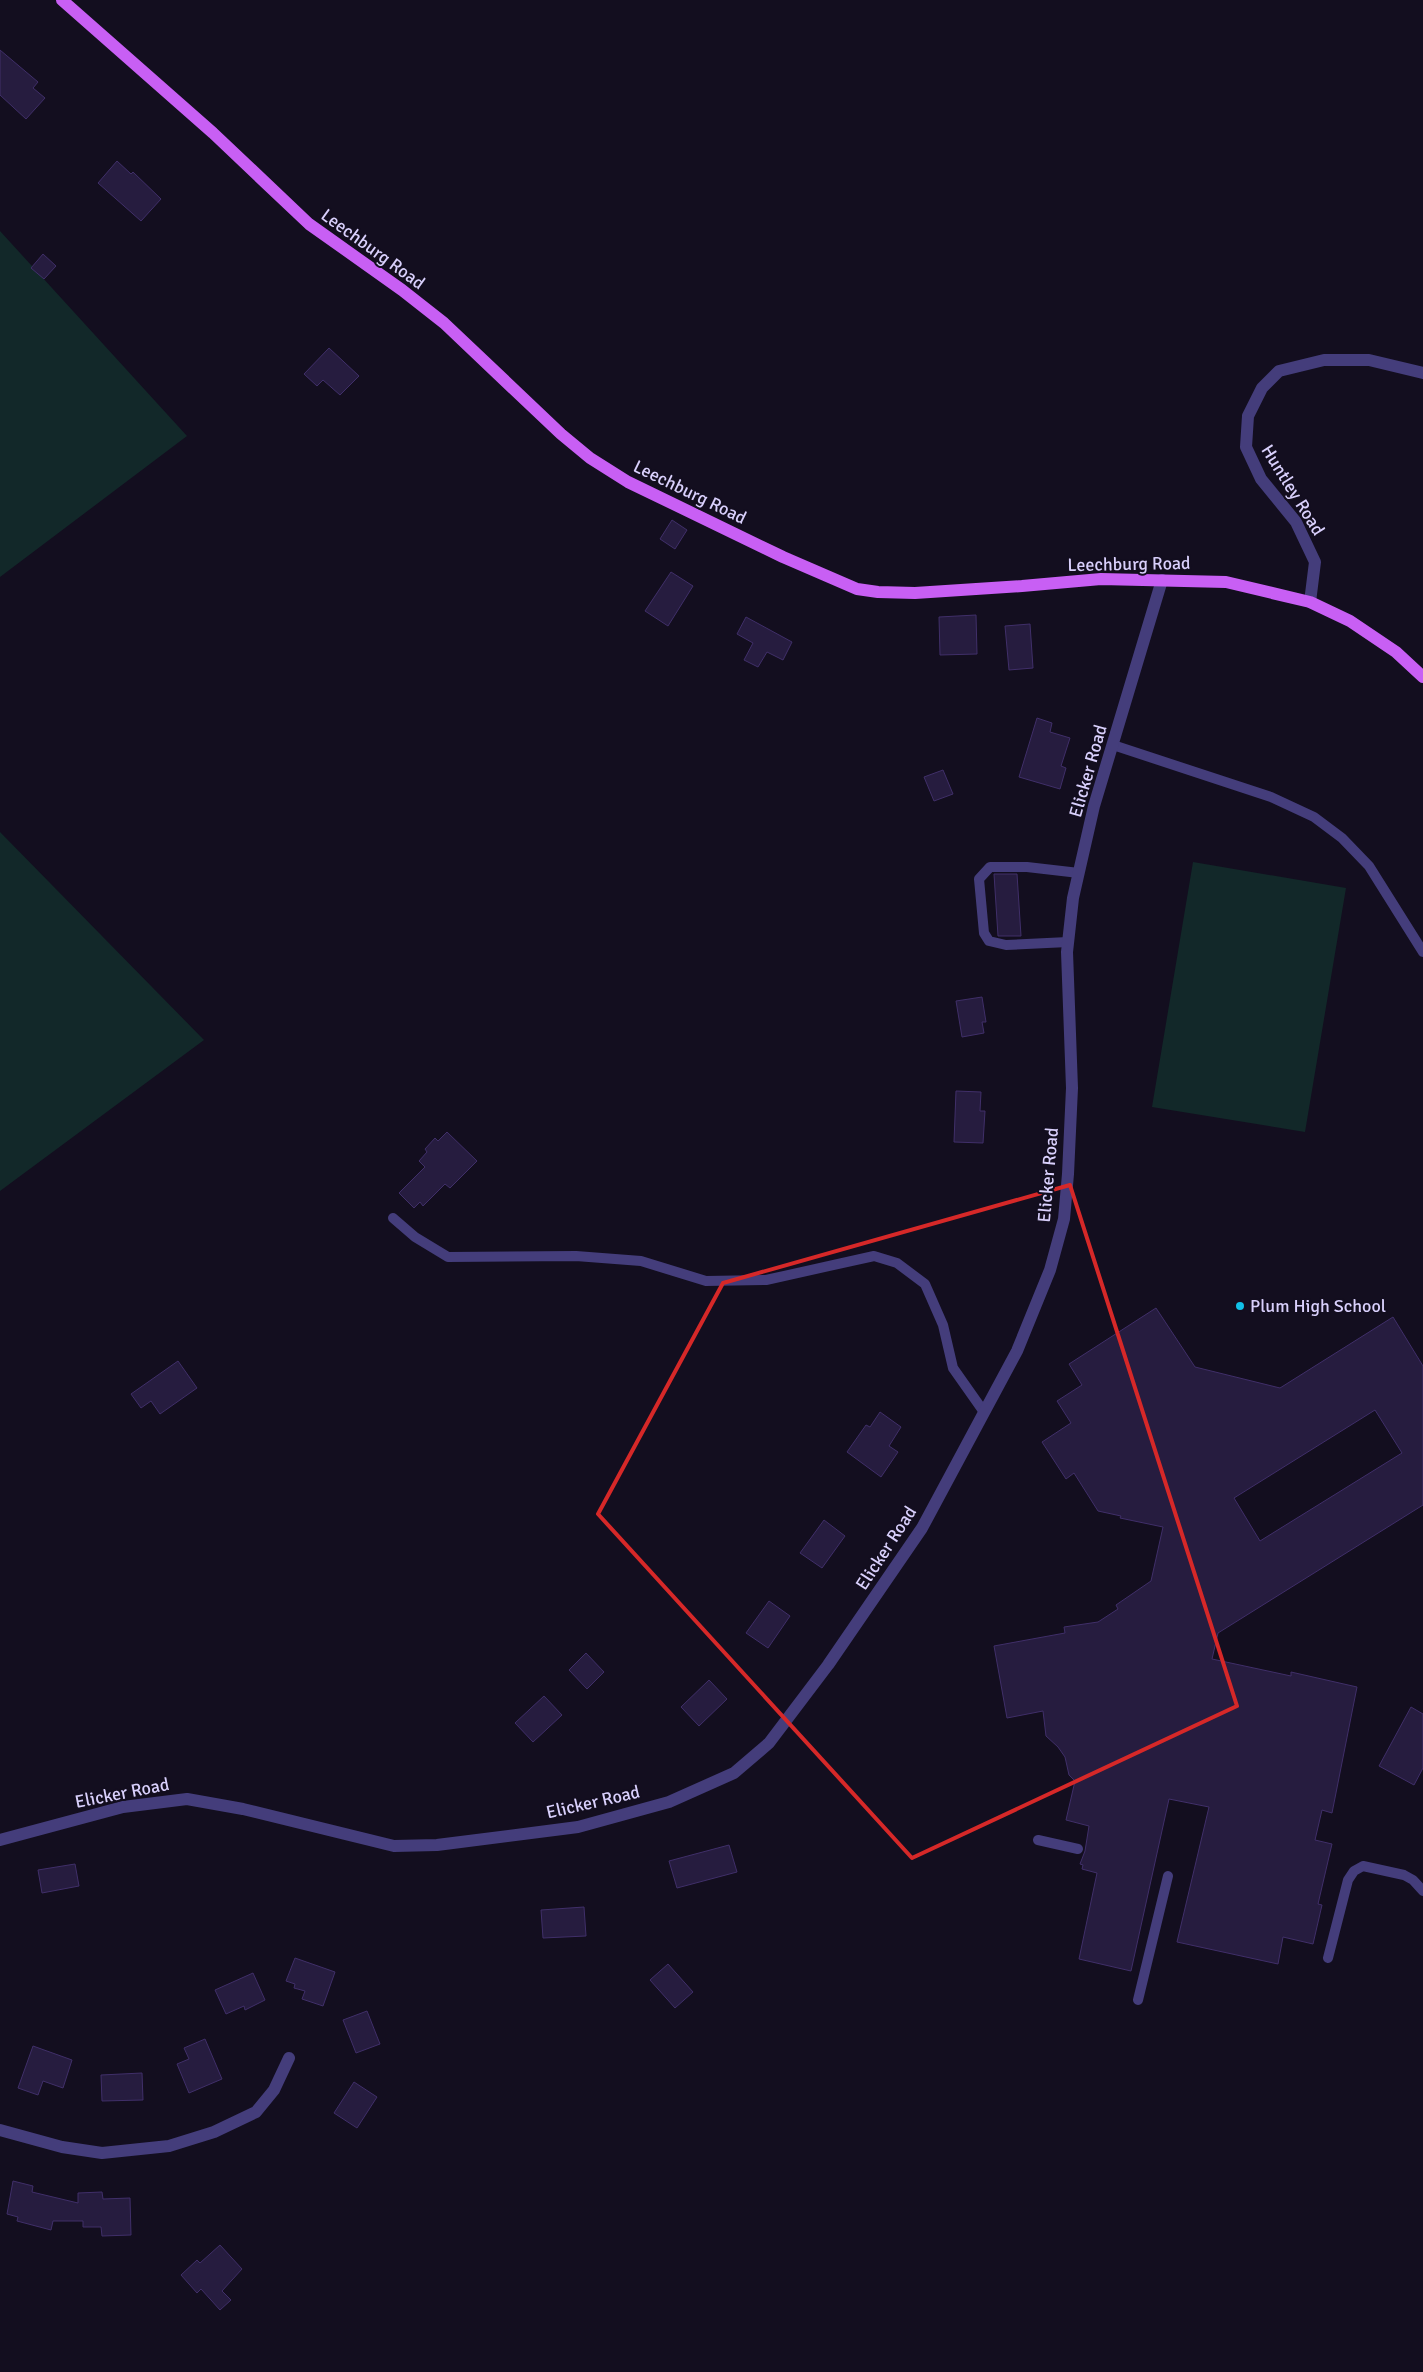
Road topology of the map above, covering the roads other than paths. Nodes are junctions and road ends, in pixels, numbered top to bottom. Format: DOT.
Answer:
graph roads {
  1 [pos="62,0"];
  2 [pos="1423,373"];
  3 [pos="1162,580"];
  4 [pos="1310,602"];
  5 [pos="1423,677"];
  6 [pos="1113,745"];
  7 [pos="1079,872"];
  8 [pos="1068,942"];
  9 [pos="1423,952"];
  10 [pos="393,1218"];
  11 [pos="984,1412"];
  12 [pos="0,1840"];
  13 [pos="1038,1840"];
  14 [pos="1078,1849"];
  15 [pos="1168,1876"];
  16 [pos="1423,1891"];
  17 [pos="1328,1958"];
  18 [pos="1138,2000"];
  19 [pos="289,2058"];
  20 [pos="0,2130"];
  1 -- 3 [label="main road, Leechburg Road"];
  2 -- 4 [label="street, Huntley Road"];
  3 -- 4 [label="main road, Leechburg Road"];
  3 -- 6 [label="street, Elicker Road"];
  4 -- 5 [label="main road, Leechburg Road"];
  6 -- 7 [label="street, Elicker Road"];
  6 -- 9 [label="lane"];
  7 -- 8 [label="street, Elicker Road"];
  7 -- 8 [label="lane"];
  8 -- 11 [label="street, Elicker Road"];
  10 -- 11 [label="lane"];
  11 -- 12 [label="street, Elicker Road"];
  13 -- 14 [label="lane"];
  15 -- 18 [label="lane"];
  16 -- 17 [label="lane"];
  19 -- 20 [label="street"];
}
